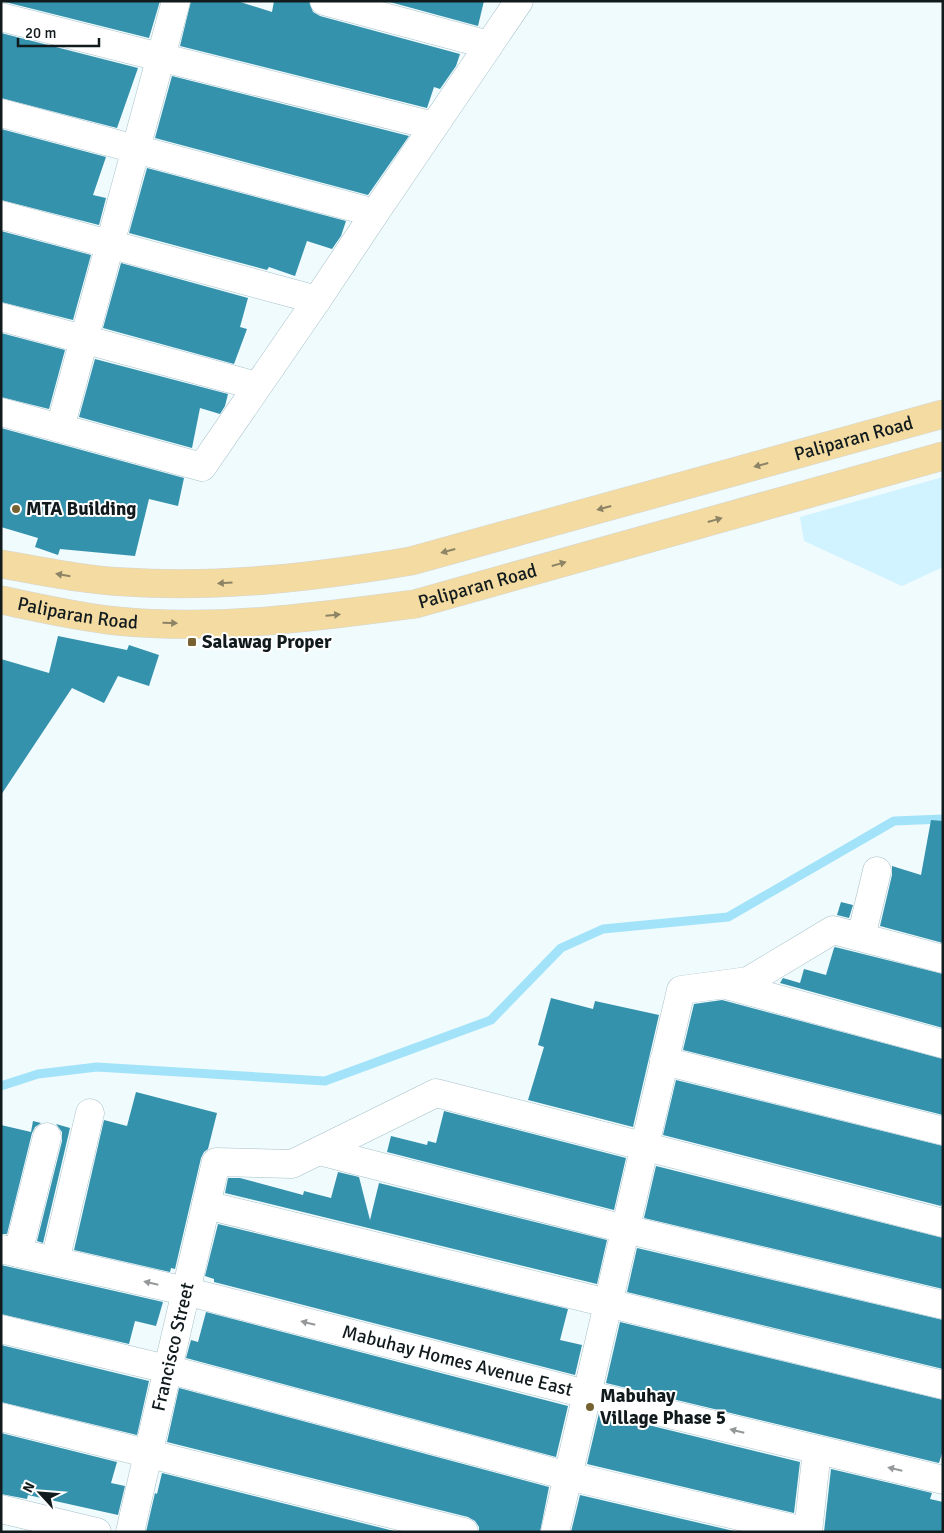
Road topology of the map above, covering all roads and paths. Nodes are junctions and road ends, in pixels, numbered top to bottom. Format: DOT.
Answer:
graph roads {
  1 [pos="176,1"];
  2 [pos="324,1"];
  3 [pos="519,1"];
  4 [pos="1,17"];
  5 [pos="489,45"];
  6 [pos="160,58"];
  7 [pos="1,113"];
  8 [pos="434,126"];
  9 [pos="136,150"];
  10 [pos="375,213"];
  11 [pos="1,215"];
  12 [pos="110,245"];
  13 [pos="318,300"];
  14 [pos="1,317"];
  15 [pos="85,339"];
  16 [pos="257,386"];
  17 [pos="1,412"];
  18 [pos="943,414"];
  19 [pos="60,428"];
  20 [pos="943,456"];
  21 [pos="1,564"];
  22 [pos="1,600"];
  23 [pos="877,871"];
  24 [pos="861,937"];
  25 [pos="942,954"];
  26 [pos="724,984"];
  27 [pos="943,1044"];
  28 [pos="664,1062"];
  29 [pos="90,1113"];
  30 [pos="943,1132"];
  31 [pos="47,1137"];
  32 [pos="645,1146"];
  33 [pos="319,1151"];
  34 [pos="206,1205"];
  35 [pos="943,1223"];
  36 [pos="626,1229"];
  37 [pos="10,1251"];
  38 [pos="55,1261"];
  39 [pos="186,1291"];
  40 [pos="608,1303"];
  41 [pos="943,1305"];
  42 [pos="1,1329"];
  43 [pos="167,1369"];
  44 [pos="943,1385"];
  45 [pos="586,1394"];
  46 [pos="1,1417"];
  47 [pos="817,1450"];
  48 [pos="148,1452"];
  49 [pos="568,1476"];
  50 [pos="943,1480"];
  51 [pos="1,1509"];
  52 [pos="97,1532"];
  53 [pos="130,1532"];
  54 [pos="464,1532"];
  55 [pos="555,1532"];
  1 -- 6 [label="street"];
  2 -- 5 [label="street"];
  3 -- 5 [label="street"];
  4 -- 6 [label="street"];
  5 -- 8 [label="street"];
  6 -- 8 [label="street"];
  6 -- 9 [label="street"];
  7 -- 9 [label="street"];
  8 -- 10 [label="street"];
  9 -- 10 [label="street"];
  9 -- 12 [label="street"];
  10 -- 13 [label="street"];
  11 -- 12 [label="street"];
  12 -- 13 [label="street"];
  12 -- 15 [label="street"];
  13 -- 16 [label="street"];
  14 -- 15 [label="street"];
  15 -- 16 [label="street"];
  15 -- 19 [label="street"];
  16 -- 19 [label="street"];
  17 -- 19 [label="street"];
  18 -- 21 [label="main road, Paliparan Road, one-way"];
  22 -- 20 [label="main road, Paliparan Road, one-way"];
  23 -- 24 [label="street"];
  24 -- 25 [label="street"];
  24 -- 26 [label="street"];
  26 -- 27 [label="street"];
  26 -- 28 [label="street"];
  28 -- 30 [label="street"];
  28 -- 32 [label="street"];
  29 -- 38 [label="street"];
  31 -- 37 [label="street"];
  32 -- 33 [label="street"];
  32 -- 35 [label="street"];
  32 -- 36 [label="street"];
  33 -- 34 [label="street, Francisco Street"];
  33 -- 36 [label="street"];
  34 -- 39 [label="street, Francisco Street"];
  34 -- 40 [label="street"];
  36 -- 40 [label="street"];
  36 -- 41 [label="street"];
  37 -- 38 [label="street, Mabuhay Homes Avenue East"];
  39 -- 38 [label="street, Mabuhay Homes Avenue East, one-way"];
  39 -- 43 [label="street, Francisco Street"];
  45 -- 39 [label="street, Mabuhay Homes Avenue East, one-way"];
  40 -- 44 [label="street"];
  40 -- 45 [label="street"];
  42 -- 43 [label="street"];
  43 -- 48 [label="street, Francisco Street"];
  43 -- 49 [label="street"];
  47 -- 45 [label="street, Mabuhay Homes Avenue East, one-way"];
  45 -- 49 [label="street"];
  46 -- 48 [label="street"];
  47 -- 49 [label="street"];
  50 -- 47 [label="street, Mabuhay Homes Avenue East, one-way"];
  48 -- 53 [label="street, Francisco Street"];
  48 -- 54 [label="street"];
  49 -- 55 [label="street"];
  51 -- 52 [label="street"];
}
